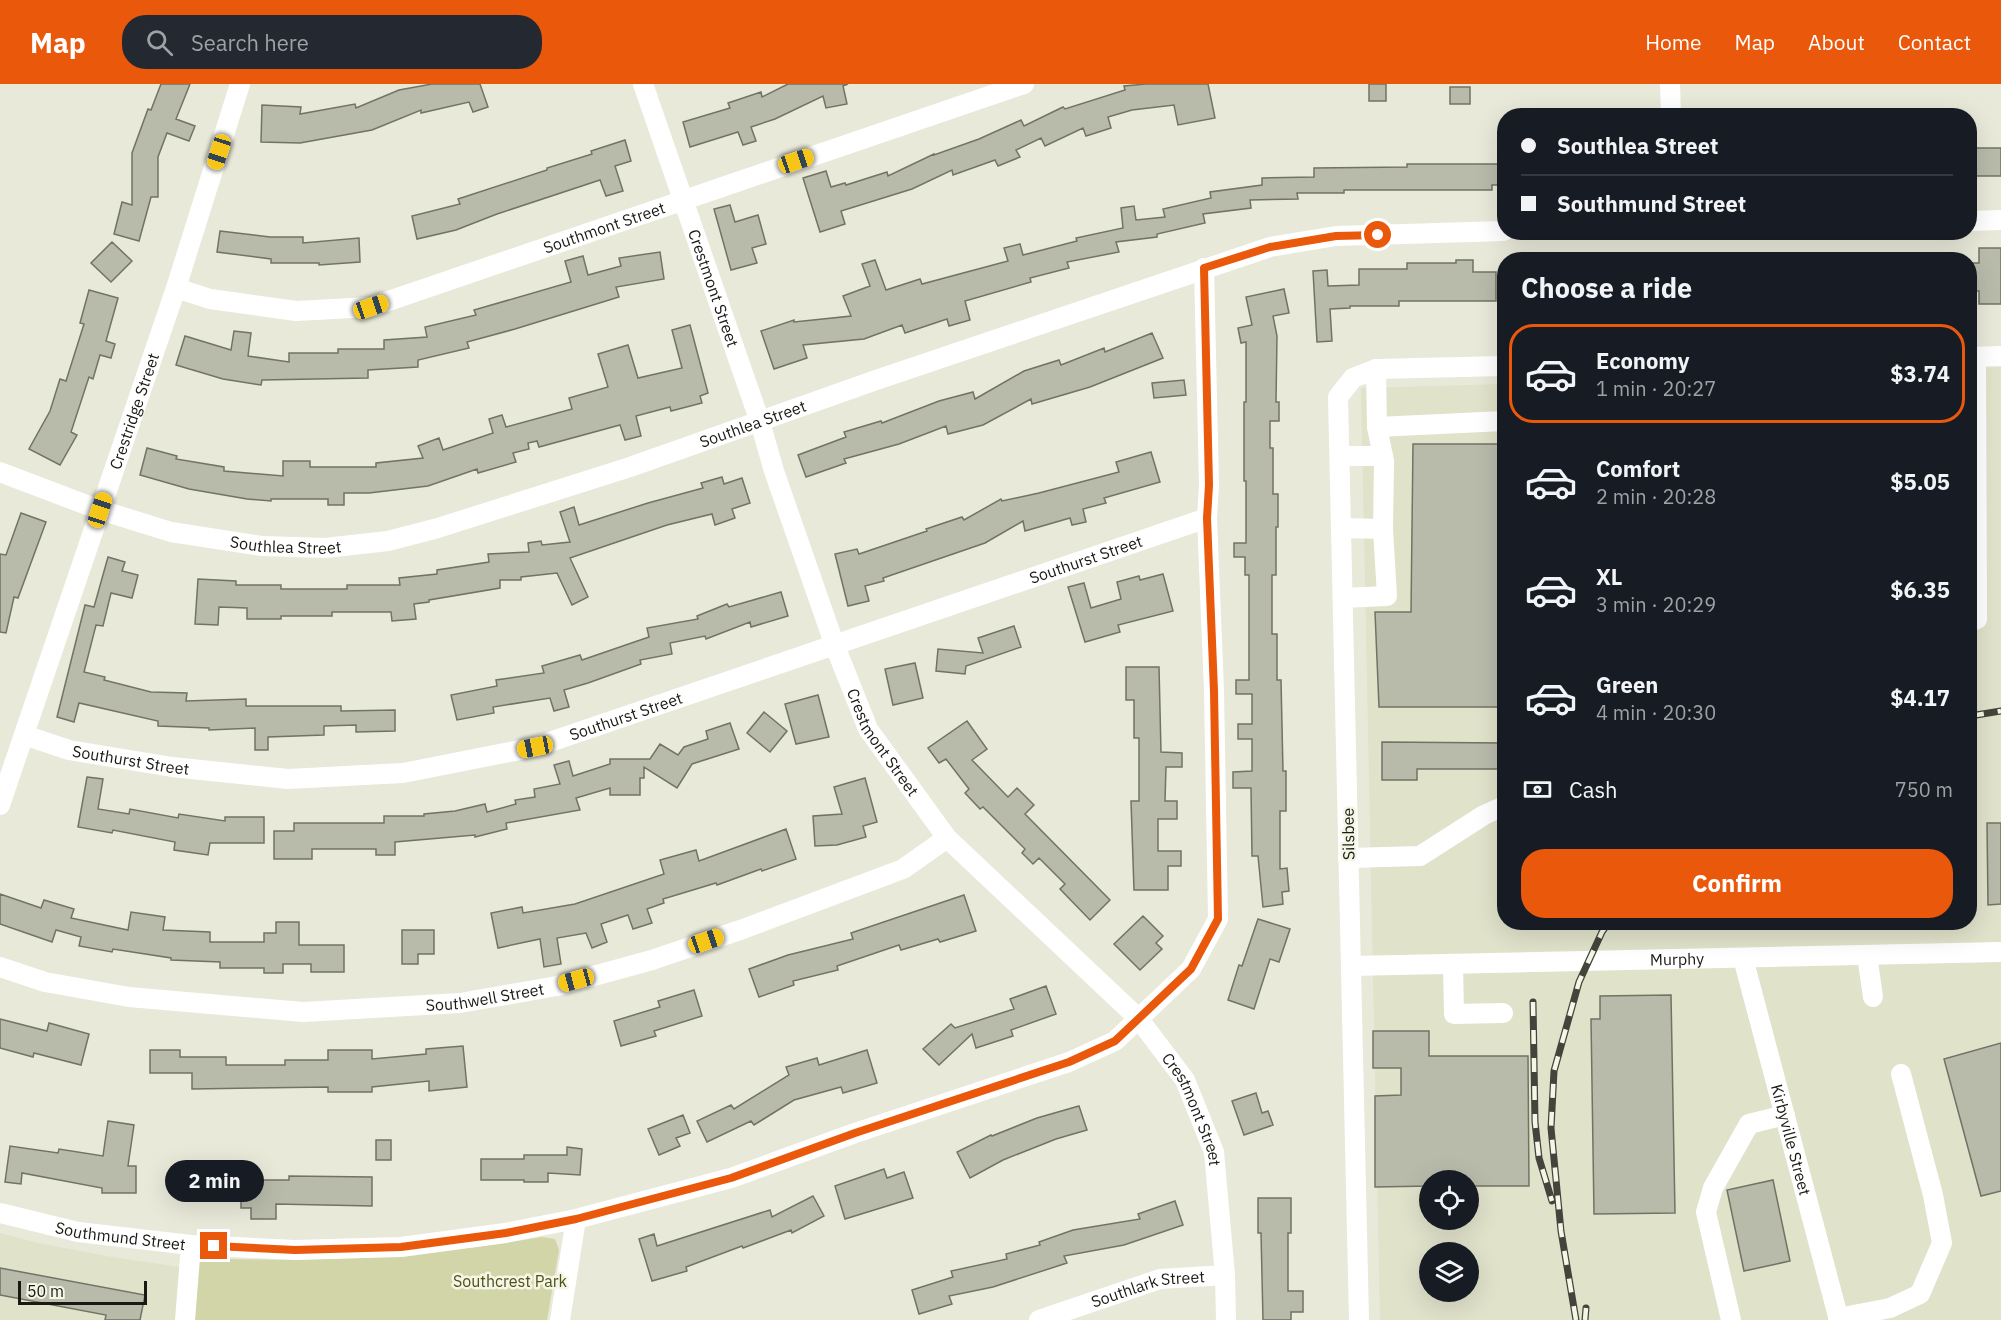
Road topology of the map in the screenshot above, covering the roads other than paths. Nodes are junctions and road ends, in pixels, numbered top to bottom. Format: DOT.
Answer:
graph roads {
  1 [pos="240,84"];
  2 [pos="643,84"];
  3 [pos="1024,84"];
  4 [pos="1670,84"];
  5 [pos="1671,108"];
  6 [pos="682,200"];
  7 [pos="2001,220"];
  8 [pos="1977,221"];
  9 [pos="1497,231"];
  10 [pos="1204,268"];
  11 [pos="176,288"];
  12 [pos="2001,356"];
  13 [pos="1977,357"];
  14 [pos="1497,366"];
  15 [pos="1376,369"];
  16 [pos="760,422"];
  17 [pos="1497,422"];
  18 [pos="1377,427"];
  19 [pos="1340,456"];
  20 [pos="1383,456"];
  21 [pos="0,472"];
  22 [pos="100,510"];
  23 [pos="1207,518"];
  24 [pos="1341,528"];
  25 [pos="1383,529"];
  26 [pos="1343,598"];
  27 [pos="835,645"];
  28 [pos="24,735"];
  29 [pos="0,805"];
  30 [pos="1497,809"];
  31 [pos="947,838"];
  32 [pos="1348,858"];
  33 [pos="2001,952"];
  34 [pos="1867,955"];
  35 [pos="1743,958"];
  36 [pos="1453,964"];
  37 [pos="1352,966"];
  38 [pos="0,967"];
  39 [pos="1873,997"];
  40 [pos="1503,1013"];
  41 [pos="1138,1018"];
  42 [pos="1901,1074"];
  43 [pos="1785,1114"];
  44 [pos="0,1213"];
  45 [pos="576,1219"];
  46 [pos="191,1245"];
  47 [pos="1225,1275"];
  48 [pos="1839,1319"];
  49 [pos="185,1320"];
  50 [pos="560,1320"];
  51 [pos="1039,1320"];
  52 [pos="1226,1320"];
  53 [pos="1359,1320"];
  54 [pos="1731,1320"];
  1 -- 11 [label="street, Crestridge Street"];
  2 -- 6 [label="street, Crestmont Street"];
  3 -- 6 [label="street, Southmont Street"];
  4 -- 5 [label="street"];
  6 -- 11 [label="street, Southmont Street"];
  6 -- 16 [label="street, Crestmont Street"];
  7 -- 8 [label="street"];
  9 -- 10 [label="street, Southlea Street"];
  10 -- 16 [label="street, Southlea Street"];
  10 -- 23 [label="street, Southmund Street"];
  11 -- 22 [label="street, Crestridge Street"];
  12 -- 13 [label="street"];
  14 -- 15 [label="street"];
  15 -- 18 [label="street"];
  15 -- 19 [label="street, Silsbee"];
  16 -- 22 [label="street, Southlea Street"];
  16 -- 27 [label="street, Crestmont Street"];
  17 -- 18 [label="street"];
  18 -- 20 [label="street"];
  19 -- 20 [label="street"];
  19 -- 24 [label="street, Silsbee"];
  20 -- 25 [label="street"];
  21 -- 22 [label="street, Southlea Street"];
  22 -- 28 [label="street, Crestridge Street"];
  23 -- 27 [label="street, Southurst Street"];
  23 -- 41 [label="street, Southmund Street"];
  24 -- 25 [label="street"];
  24 -- 26 [label="street, Silsbee"];
  25 -- 26 [label="street"];
  26 -- 32 [label="street, Silsbee"];
  27 -- 28 [label="street, Southurst Street"];
  27 -- 31 [label="street, Crestmont Street"];
  28 -- 29 [label="street, Crestridge Street"];
  30 -- 32 [label="street"];
  31 -- 38 [label="street, Southwell Street"];
  31 -- 41 [label="street, Crestmont Street"];
  32 -- 37 [label="street, Silsbee"];
  33 -- 34 [label="street, Murphy"];
  34 -- 35 [label="street, Murphy"];
  34 -- 39 [label="street"];
  35 -- 36 [label="street, Murphy"];
  35 -- 43 [label="street, Kirbyville Street"];
  36 -- 37 [label="street, Murphy"];
  36 -- 40 [label="street"];
  37 -- 53 [label="street, Silsbee"];
  41 -- 45 [label="street, Southmund Street"];
  41 -- 47 [label="street, Crestmont Street"];
  42 -- 48 [label="street"];
  43 -- 48 [label="street, Kirbyville Street"];
  43 -- 54 [label="street"];
  44 -- 46 [label="street, Southmund Street"];
  45 -- 46 [label="street, Southmund Street"];
  45 -- 50 [label="street"];
  46 -- 49 [label="street"];
  47 -- 51 [label="street, Southlark Street"];
  47 -- 52 [label="street, Crestmont Street"];
}
